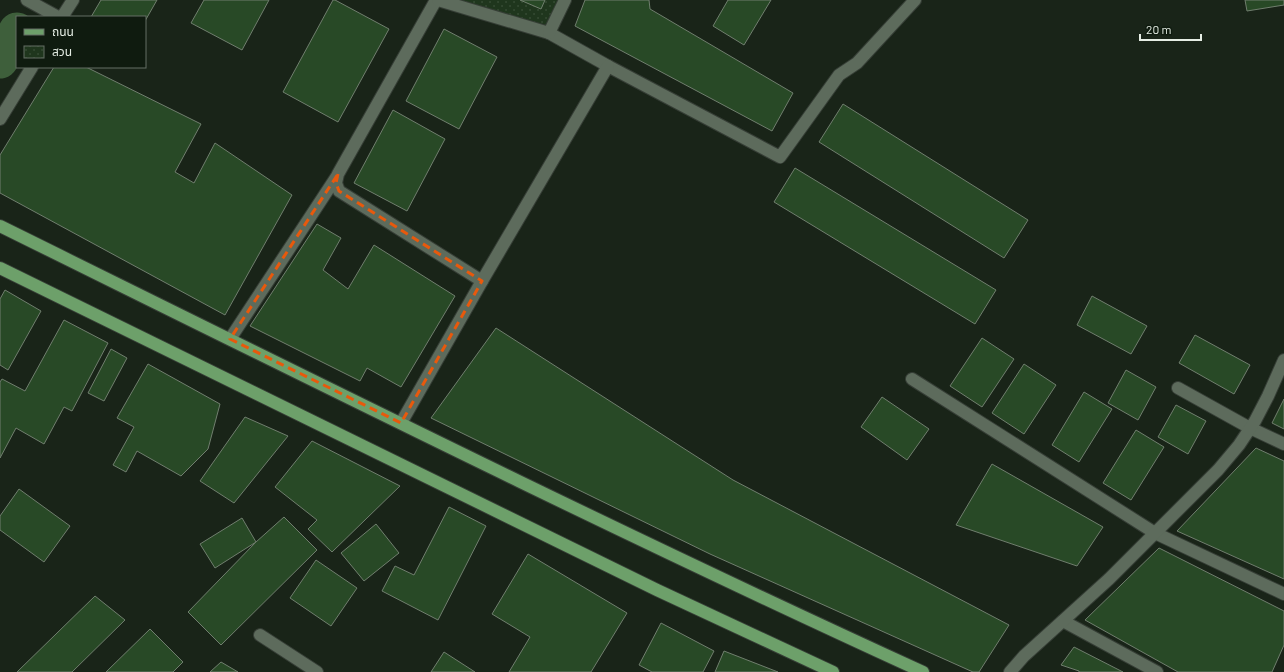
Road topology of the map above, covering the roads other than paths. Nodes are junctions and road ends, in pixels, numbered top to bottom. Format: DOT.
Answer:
graph roads {
  1 [pos="27,0"];
  2 [pos="72,0"];
  3 [pos="437,0"];
  4 [pos="565,0"];
  5 [pos="915,0"];
  6 [pos="54,15"];
  7 [pos="63,16"];
  8 [pos="549,33"];
  9 [pos="608,66"];
  10 [pos="31,68"];
  11 [pos="0,119"];
  12 [pos="338,174"];
  13 [pos="0,226"];
  14 [pos="0,268"];
  15 [pos="482,281"];
  16 [pos="230,339"];
  17 [pos="1284,360"];
  18 [pos="912,379"];
  19 [pos="1178,388"];
  20 [pos="401,423"];
  21 [pos="1250,428"];
  22 [pos="1284,444"];
  23 [pos="1155,533"];
  24 [pos="1284,594"];
  25 [pos="1063,622"];
  26 [pos="260,635"];
  27 [pos="317,672"];
  28 [pos="833,672"];
  29 [pos="923,672"];
  30 [pos="1010,672"];
  31 [pos="1157,672"];
  1 -- 6 [label="street"];
  2 -- 7 [label="street"];
  3 -- 8 [label="street"];
  3 -- 12 [label="street"];
  4 -- 8 [label="street"];
  5 -- 9 [label="street"];
  8 -- 9 [label="street"];
  9 -- 15 [label="street"];
  10 -- 11 [label="street"];
  12 -- 15 [label="street"];
  12 -- 16 [label="street"];
  13 -- 16 [label="main road"];
  14 -- 28 [label="main road"];
  15 -- 20 [label="street"];
  16 -- 20 [label="main road"];
  17 -- 21 [label="street"];
  18 -- 23 [label="street"];
  19 -- 21 [label="street"];
  20 -- 29 [label="main road"];
  21 -- 22 [label="street"];
  21 -- 23 [label="street"];
  23 -- 24 [label="street"];
  23 -- 25 [label="street"];
  25 -- 30 [label="street"];
  25 -- 31 [label="street"];
  26 -- 27 [label="street"];
}
